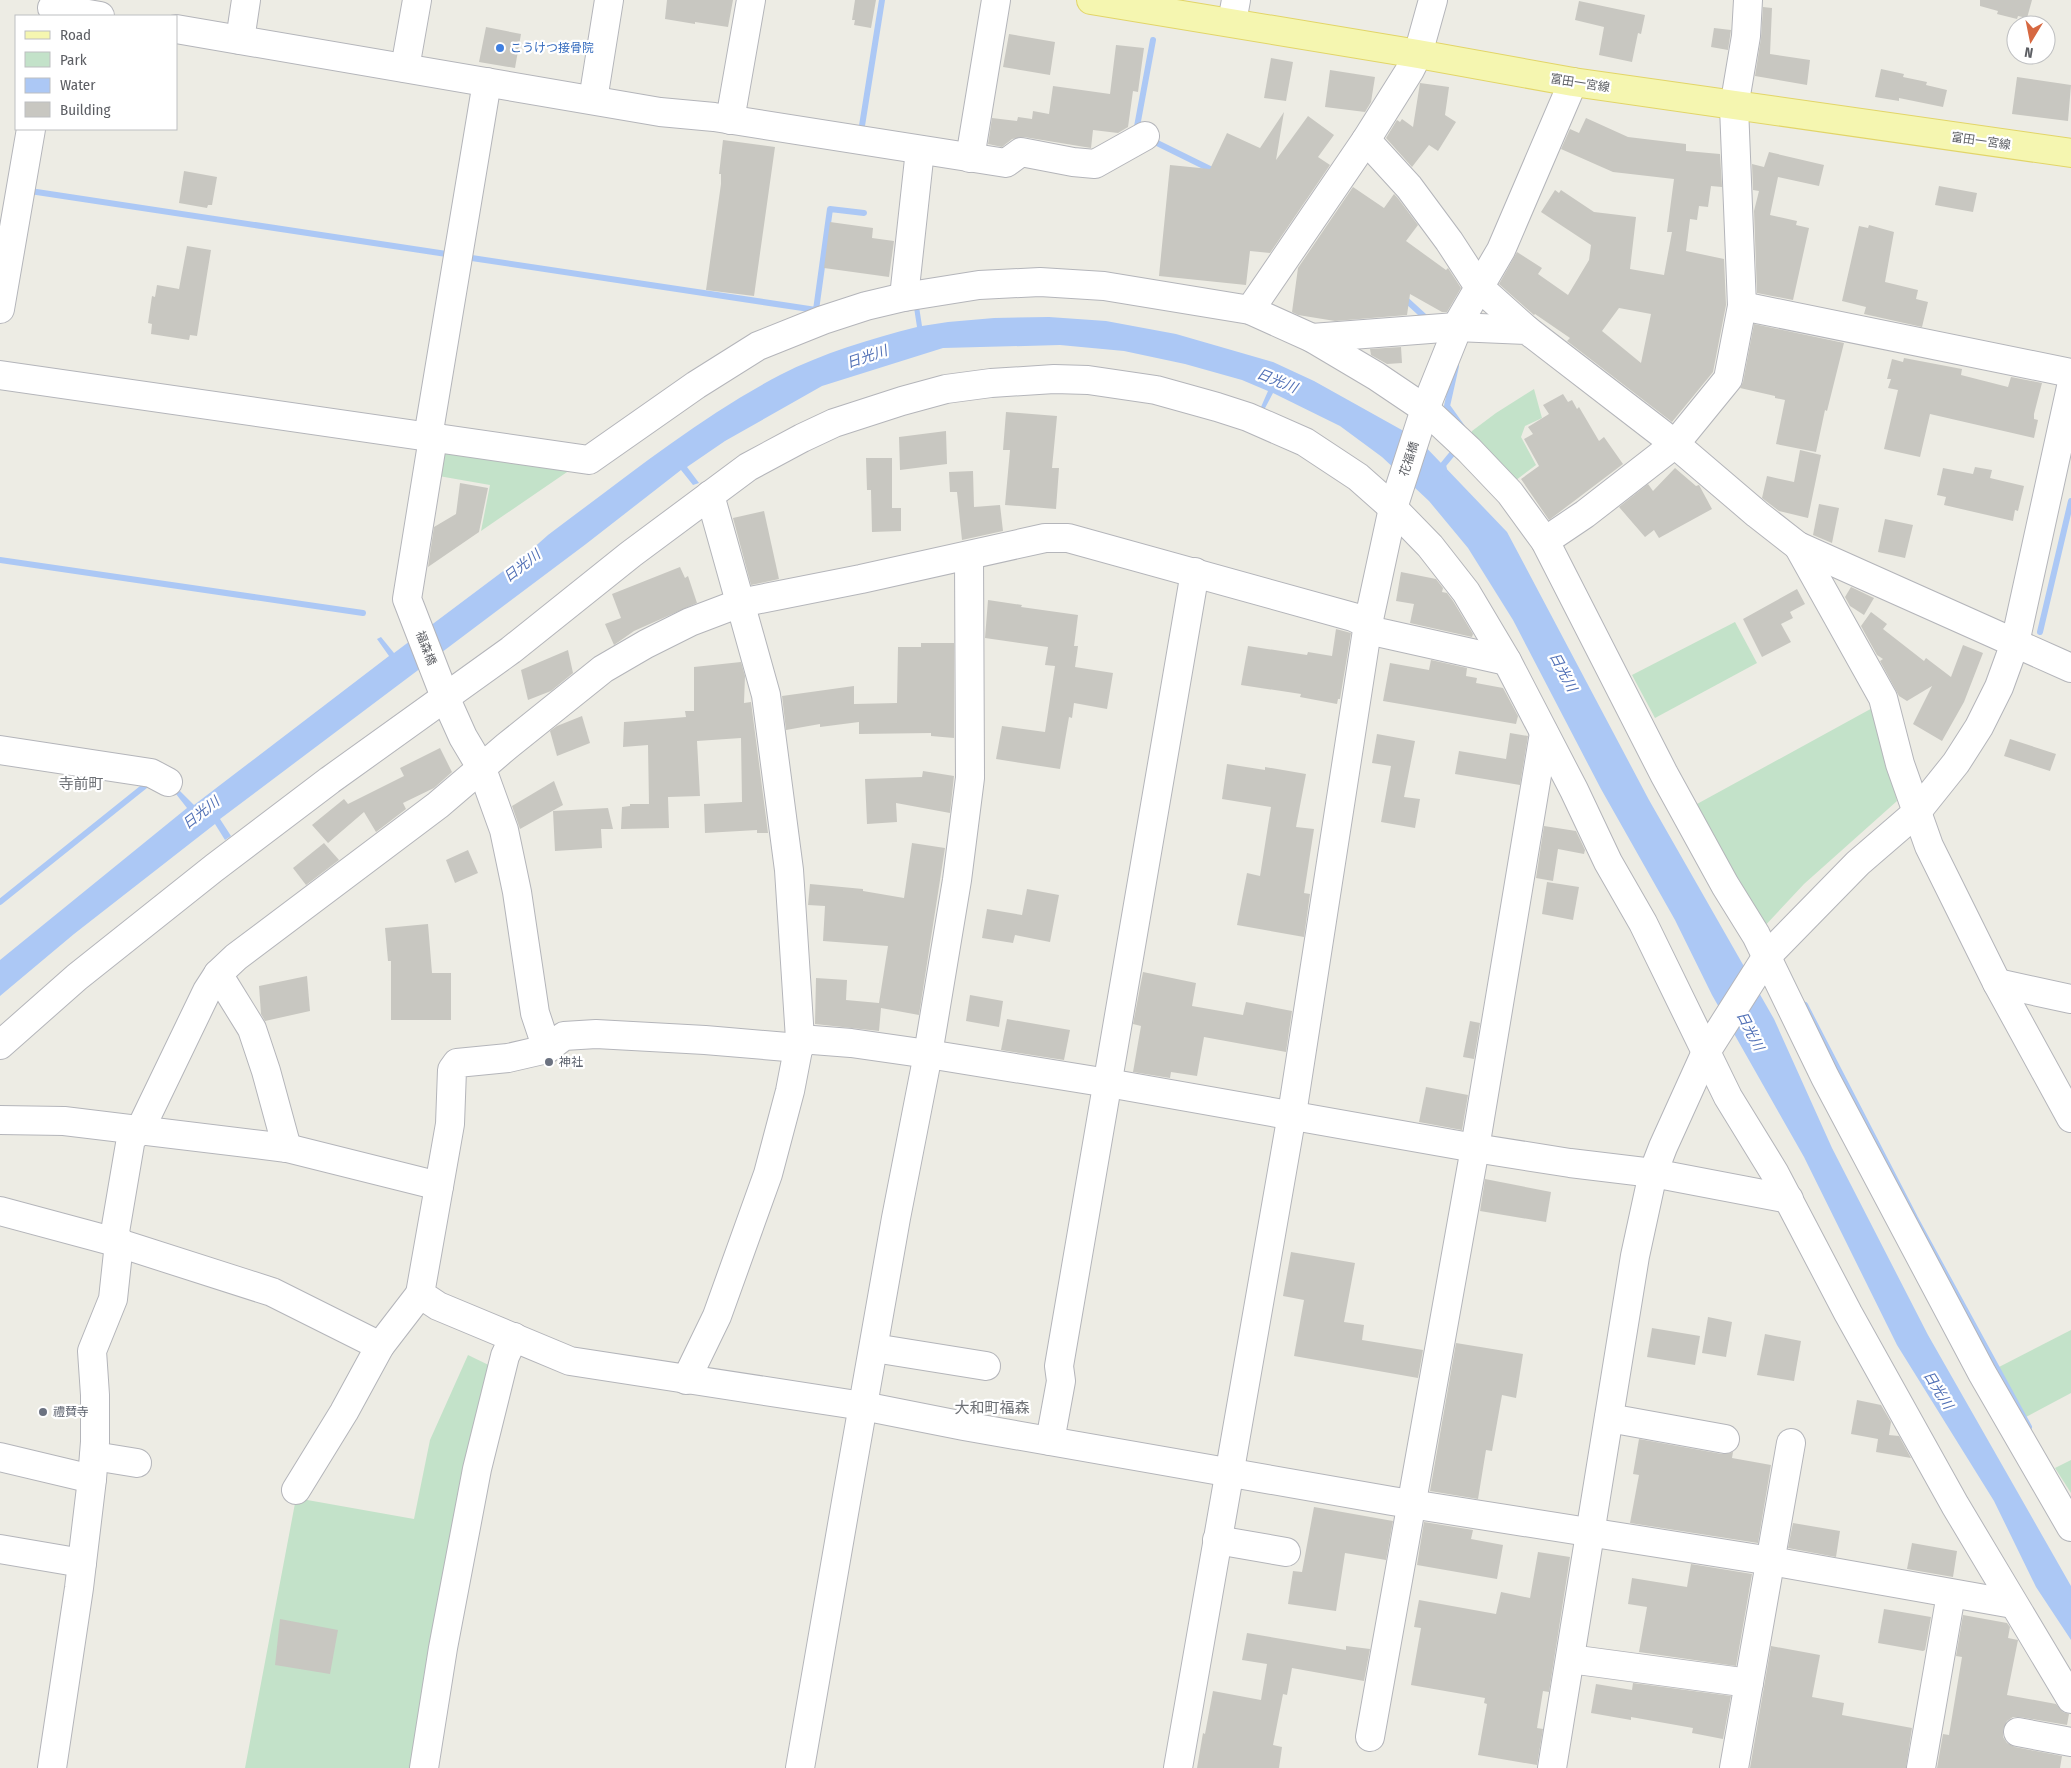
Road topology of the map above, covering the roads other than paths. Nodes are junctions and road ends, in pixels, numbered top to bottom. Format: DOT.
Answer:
graph roads {
  1 [pos="246,0"];
  2 [pos="417,0"];
  3 [pos="609,0"];
  4 [pos="751,0"];
  5 [pos="996,0"];
  6 [pos="1092,0"];
  7 [pos="1433,0"];
  8 [pos="1748,0"];
  9 [pos="52,8"];
  10 [pos="1234,11"];
  11 [pos="94,15"];
  12 [pos="178,29"];
  13 [pos="240,40"];
  14 [pos="1418,54"];
  15 [pos="405,68"];
  16 [pos="487,82"];
  17 [pos="1573,82"];
  18 [pos="593,100"];
  19 [pos="1734,107"];
  20 [pos="730,120"];
  21 [pos="31,130"];
  22 [pos="1145,136"];
  23 [pos="1366,140"];
  24 [pos="920,150"];
  25 [pos="2071,153"];
  26 [pos="970,158"];
  27 [pos="1479,287"];
  28 [pos="904,297"];
  29 [pos="1742,306"];
  30 [pos="0,309"];
  31 [pos="1250,310"];
  32 [pos="1456,327"];
  33 [pos="1527,330"];
  34 [pos="1312,338"];
  35 [pos="2071,373"];
  36 [pos="0,375"];
  37 [pos="2071,387"];
  38 [pos="1423,413"];
  39 [pos="430,438"];
  40 [pos="1674,444"];
  41 [pos="710,495"];
  42 [pos="1394,504"];
  43 [pos="1545,541"];
  44 [pos="1798,546"];
  45 [pos="969,556"];
  46 [pos="1195,572"];
  47 [pos="740,603"];
  48 [pos="1368,624"];
  49 [pos="2015,643"];
  50 [pos="1508,661"];
  51 [pos="2071,668"];
  52 [pos="445,698"];
  53 [pos="1544,733"];
  54 [pos="0,750"];
  55 [pos="482,769"];
  56 [pos="168,782"];
  57 [pos="1916,813"];
  58 [pos="1766,956"];
  59 [pos="218,974"];
  60 [pos="1998,983"];
  61 [pos="2071,999"];
  62 [pos="799,1044"];
  63 [pos="0,1045"];
  64 [pos="547,1049"];
  65 [pos="1706,1052"];
  66 [pos="928,1054"];
  67 [pos="1108,1083"];
  68 [pos="1292,1114"];
  69 [pos="2071,1118"];
  70 [pos="0,1120"];
  71 [pos="139,1132"];
  72 [pos="287,1148"];
  73 [pos="1475,1148"];
  74 [pos="1653,1173"];
  75 [pos="439,1186"];
  76 [pos="1789,1199"];
  77 [pos="0,1210"];
  78 [pos="119,1243"];
  79 [pos="420,1294"];
  80 [pos="514,1337"];
  81 [pos="380,1346"];
  82 [pos="874,1348"];
  83 [pos="986,1366"];
  84 [pos="686,1380"];
  85 [pos="863,1406"];
  86 [pos="1609,1418"];
  87 [pos="1725,1439"];
  88 [pos="1050,1441"];
  89 [pos="1792,1443"];
  90 [pos="0,1457"];
  91 [pos="138,1463"];
  92 [pos="93,1468"];
  93 [pos="1229,1471"];
  94 [pos="296,1490"];
  95 [pos="1411,1504"];
  96 [pos="2071,1527"];
  97 [pos="1590,1532"];
  98 [pos="1217,1540"];
  99 [pos="0,1549"];
  100 [pos="1286,1552"];
  101 [pos="1772,1561"];
  102 [pos="82,1563"];
  103 [pos="1950,1594"];
  104 [pos="2013,1604"];
  105 [pos="1570,1659"];
  106 [pos="1749,1683"];
  107 [pos="2071,1699"];
  108 [pos="2018,1732"];
  109 [pos="1370,1737"];
  110 [pos="2071,1742"];
  111 [pos="52,1768"];
  112 [pos="424,1768"];
  113 [pos="800,1768"];
  114 [pos="1178,1768"];
  115 [pos="1552,1768"];
  116 [pos="1734,1768"];
  117 [pos="1921,1768"];
  1 -- 13 [label="street"];
  2 -- 15 [label="street"];
  3 -- 18 [label="street"];
  4 -- 20 [label="street"];
  5 -- 26 [label="street"];
  6 -- 10 [label="main road, 富田一宮線"];
  7 -- 14 [label="street"];
  8 -- 19 [label="street"];
  9 -- 11 [label="street"];
  10 -- 14 [label="main road, 富田一宮線"];
  12 -- 13 [label="street"];
  13 -- 15 [label="street"];
  14 -- 17 [label="main road, 富田一宮線"];
  14 -- 23 [label="street"];
  15 -- 16 [label="street"];
  16 -- 18 [label="street"];
  16 -- 39 [label="street"];
  17 -- 19 [label="main road, 富田一宮線"];
  17 -- 27 [label="street, 花福橋"];
  18 -- 20 [label="street"];
  19 -- 25 [label="main road, 富田一宮線"];
  19 -- 29 [label="street"];
  20 -- 24 [label="street"];
  21 -- 30 [label="street"];
  22 -- 26 [label="street"];
  23 -- 27 [label="street"];
  23 -- 31 [label="street"];
  24 -- 26 [label="street"];
  24 -- 28 [label="street"];
  27 -- 32 [label="street, 花福橋"];
  27 -- 33 [label="street"];
  28 -- 31 [label="street"];
  28 -- 39 [label="street"];
  29 -- 35 [label="street"];
  29 -- 40 [label="street"];
  31 -- 34 [label="street"];
  32 -- 33 [label="street"];
  32 -- 34 [label="street"];
  32 -- 38 [label="street, 花福橋"];
  33 -- 40 [label="street"];
  34 -- 38 [label="street"];
  36 -- 39 [label="street"];
  37 -- 49 [label="street"];
  38 -- 42 [label="street, 花福橋"];
  38 -- 43 [label="street"];
  39 -- 52 [label="street, 福森橋"];
  40 -- 43 [label="street"];
  40 -- 44 [label="street"];
  41 -- 42 [label="street"];
  41 -- 47 [label="street"];
  41 -- 52 [label="street"];
  42 -- 48 [label="street, 花福橋"];
  42 -- 50 [label="street"];
  43 -- 58 [label="street"];
  44 -- 49 [label="street"];
  44 -- 57 [label="street"];
  45 -- 46 [label="street"];
  45 -- 47 [label="street"];
  45 -- 66 [label="street"];
  46 -- 48 [label="street"];
  46 -- 67 [label="street"];
  47 -- 55 [label="street"];
  47 -- 62 [label="street"];
  48 -- 50 [label="street"];
  48 -- 68 [label="street, 花福橋"];
  49 -- 51 [label="street"];
  49 -- 57 [label="street"];
  50 -- 53 [label="street"];
  52 -- 55 [label="street, 福森橋"];
  52 -- 63 [label="street"];
  53 -- 65 [label="street"];
  53 -- 73 [label="street"];
  54 -- 56 [label="street"];
  55 -- 59 [label="street"];
  55 -- 64 [label="street, 福森橋"];
  57 -- 58 [label="street"];
  57 -- 60 [label="street"];
  58 -- 65 [label="street"];
  58 -- 96 [label="street"];
  59 -- 71 [label="street"];
  59 -- 72 [label="street"];
  60 -- 61 [label="street"];
  60 -- 69 [label="street"];
  62 -- 64 [label="street"];
  62 -- 66 [label="street"];
  62 -- 84 [label="street"];
  64 -- 75 [label="street"];
  65 -- 74 [label="street"];
  65 -- 76 [label="street"];
  66 -- 67 [label="street"];
  66 -- 82 [label="street"];
  67 -- 68 [label="street"];
  67 -- 88 [label="street"];
  68 -- 73 [label="street"];
  68 -- 93 [label="street, 花福橋"];
  70 -- 71 [label="street"];
  71 -- 72 [label="street"];
  71 -- 78 [label="street"];
  72 -- 75 [label="street"];
  73 -- 74 [label="street"];
  73 -- 95 [label="street"];
  74 -- 76 [label="street"];
  74 -- 86 [label="street"];
  75 -- 79 [label="street"];
  76 -- 104 [label="street"];
  77 -- 78 [label="street"];
  78 -- 81 [label="street"];
  78 -- 92 [label="street"];
  79 -- 80 [label="street"];
  79 -- 81 [label="street"];
  80 -- 84 [label="street"];
  80 -- 112 [label="street"];
  81 -- 94 [label="street"];
  82 -- 83 [label="street"];
  82 -- 85 [label="street"];
  84 -- 85 [label="street"];
  85 -- 88 [label="street"];
  85 -- 113 [label="street"];
  86 -- 87 [label="street"];
  86 -- 97 [label="street"];
  88 -- 93 [label="street"];
  89 -- 101 [label="street"];
  90 -- 92 [label="street"];
  91 -- 92 [label="street"];
  92 -- 102 [label="street"];
  93 -- 95 [label="street"];
  93 -- 98 [label="street, 花福橋"];
  95 -- 97 [label="street"];
  95 -- 109 [label="street"];
  97 -- 101 [label="street"];
  97 -- 105 [label="street"];
  98 -- 100 [label="street"];
  98 -- 114 [label="street, 花福橋"];
  99 -- 102 [label="street"];
  101 -- 103 [label="street"];
  101 -- 106 [label="street"];
  102 -- 111 [label="street"];
  103 -- 104 [label="street"];
  103 -- 117 [label="street"];
  104 -- 107 [label="street"];
  105 -- 106 [label="street"];
  105 -- 115 [label="street"];
  106 -- 116 [label="street"];
  108 -- 110 [label="street"];
}
